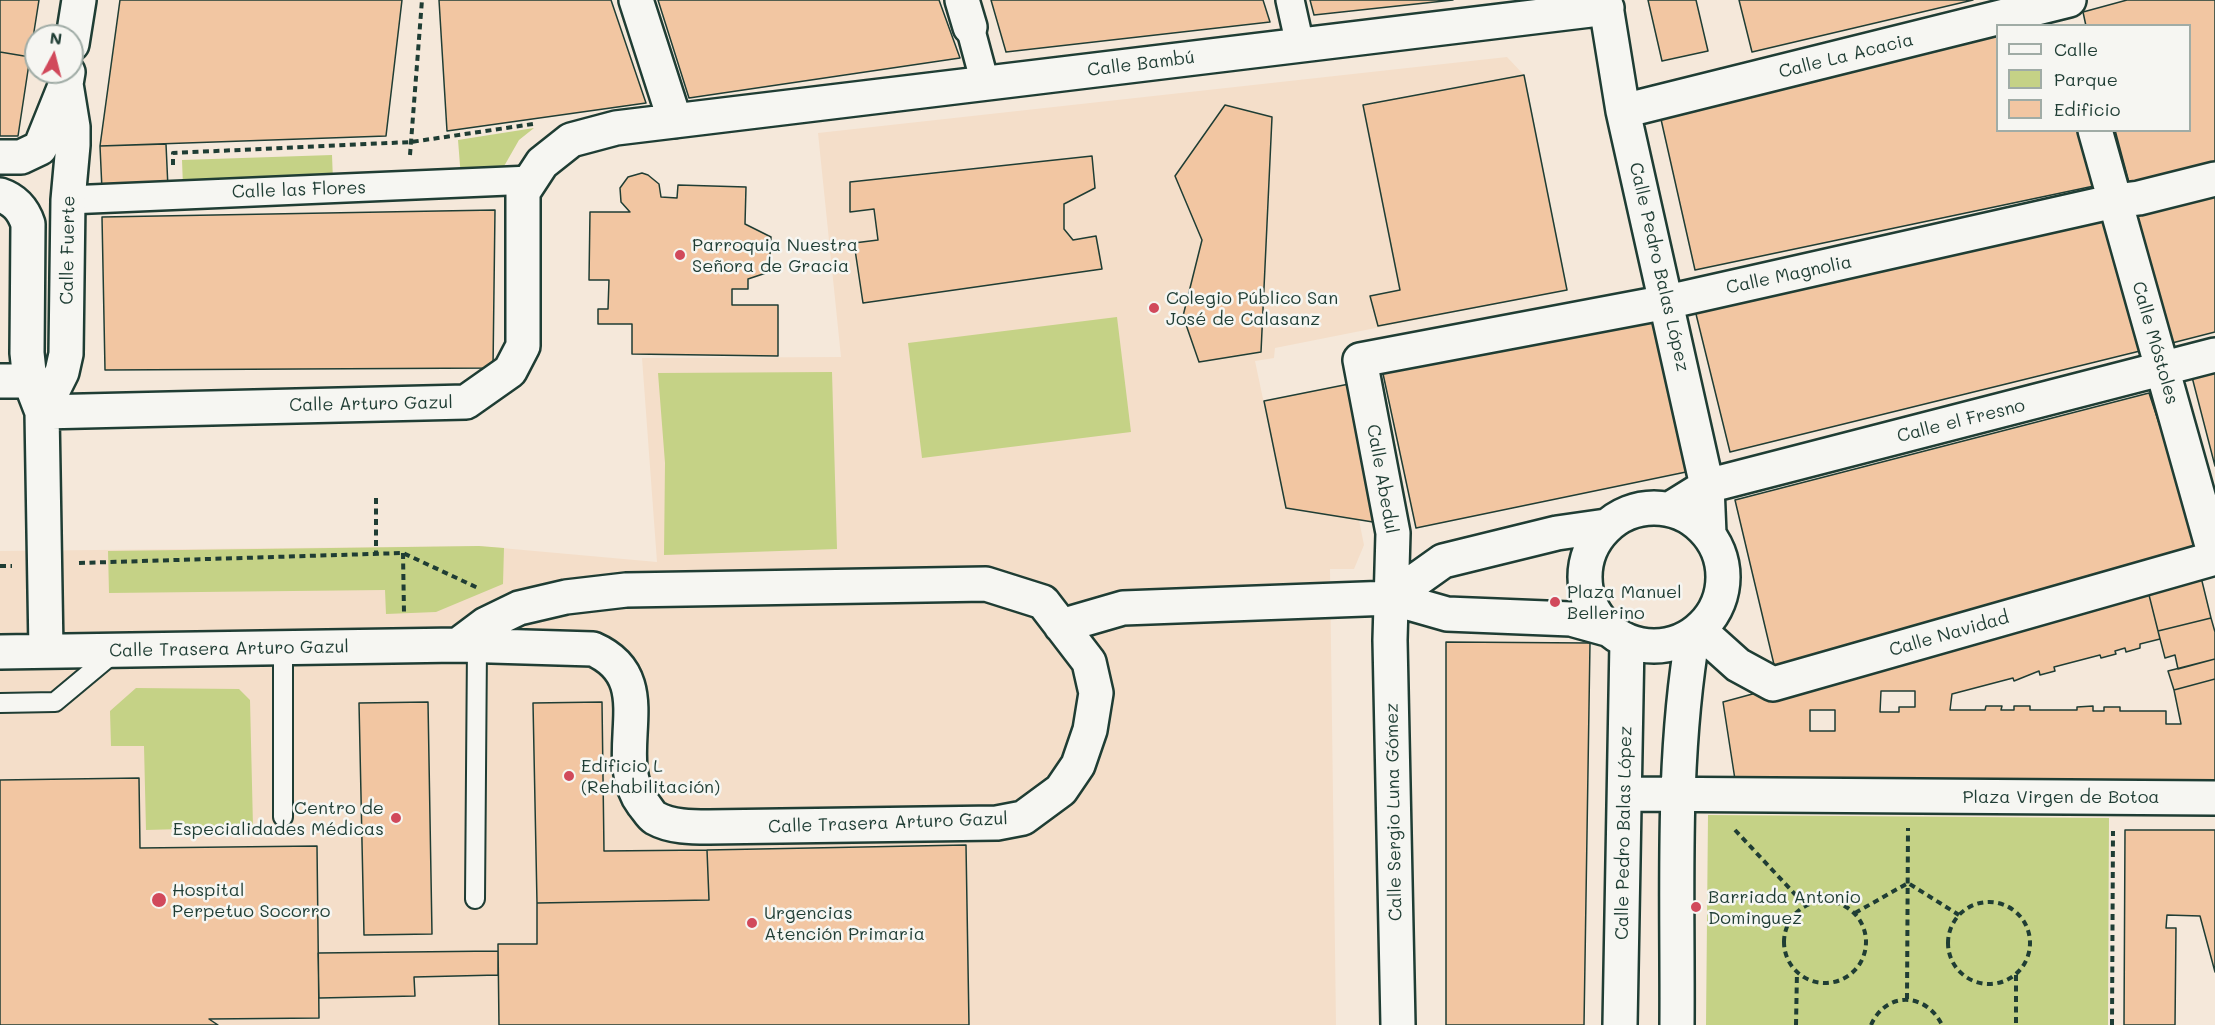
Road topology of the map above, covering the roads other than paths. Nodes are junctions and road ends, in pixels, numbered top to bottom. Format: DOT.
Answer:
graph roads {
  1 [pos="79,0"];
  2 [pos="636,0"];
  3 [pos="1290,0"];
  4 [pos="1606,4"];
  5 [pos="2063,7"];
  6 [pos="966,14"];
  7 [pos="75,24"];
  8 [pos="1300,45"];
  9 [pos="985,83"];
  10 [pos="65,84"];
  11 [pos="68,84"];
  12 [pos="1623,111"];
  13 [pos="675,121"];
  14 [pos="2096,132"];
  15 [pos="16,156"];
  16 [pos="2215,179"];
  17 [pos="531,180"];
  18 [pos="0,195"];
  19 [pos="68,200"];
  20 [pos="2115,201"];
  21 [pos="1667,302"];
  22 [pos="2215,355"];
  23 [pos="1360,360"];
  24 [pos="2162,369"];
  25 [pos="15,381"];
  26 [pos="42,412"];
  27 [pos="1707,486"];
  28 [pos="1670,509"];
  29 [pos="1606,526"];
  30 [pos="1709,534"];
  31 [pos="2215,557"];
  32 [pos="1391,598"];
  33 [pos="1061,626"];
  34 [pos="1696,632"];
  35 [pos="1617,635"];
  36 [pos="467,646"];
  37 [pos="283,648"];
  38 [pos="46,651"];
  39 [pos="116,651"];
  40 [pos="0,652"];
  41 [pos="0,703"];
  42 [pos="1626,794"];
  43 [pos="1678,794"];
  44 [pos="2215,798"];
  45 [pos="283,818"];
  46 [pos="475,899"];
  47 [pos="1398,1025"];
  48 [pos="1620,1025"];
  49 [pos="1677,1025"];
  1 -- 7 [label="street"];
  2 -- 13 [label="street"];
  3 -- 8 [label="street"];
  4 -- 8 [label="street, Calle Bambú"];
  4 -- 12 [label="street, Calle Pedro Balas López"];
  5 -- 12 [label="street, Calle La Acacia"];
  6 -- 9 [label="street"];
  8 -- 9 [label="street, Calle Bambú"];
  9 -- 13 [label="street, Calle Bambú"];
  10 -- 15 [label="street, Calle Fuerte"];
  11 -- 19 [label="street, Calle Fuerte"];
  12 -- 21 [label="street, Calle Pedro Balas López"];
  13 -- 17 [label="street, Calle Arturo Gazul"];
  14 -- 20 [label="street, Calle Móstoles"];
  16 -- 20 [label="street, Calle Magnolia"];
  17 -- 19 [label="street, Calle las Flores"];
  17 -- 26 [label="street, Calle Arturo Gazul"];
  18 -- 25 [label="street, Calle Fuerte"];
  19 -- 26 [label="street, Calle Fuerte"];
  20 -- 21 [label="street, Calle Magnolia"];
  20 -- 24 [label="street, Calle Móstoles"];
  21 -- 23 [label="street, Calle Magnolia"];
  21 -- 27 [label="street, Calle Pedro Balas López"];
  22 -- 24 [label="street, Calle el Fresno"];
  23 -- 32 [label="street, Calle Abedul"];
  24 -- 27 [label="street, Calle el Fresno"];
  24 -- 31 [label="street, Calle Móstoles"];
  25 -- 26 [label="street, Calle Fuerte"];
  26 -- 38 [label="street, Calle Fuerte"];
  27 -- 28 [label="street"];
  27 -- 30 [label="street, Calle Pedro Balas López"];
  28 -- 29 [label="street"];
  28 -- 30 [label="street"];
  29 -- 32 [label="street"];
  29 -- 35 [label="street"];
  30 -- 34 [label="street"];
  31 -- 34 [label="street, Calle Navidad"];
  32 -- 33 [label="street"];
  32 -- 35 [label="street"];
  32 -- 47 [label="street, Calle Sergio Luna Gómez"];
  33 -- 36 [label="street, Calle Trasera Arturo Gazul"];
  33 -- 36 [label="street, Calle Trasera Arturo Gazul"];
  34 -- 35 [label="street"];
  34 -- 43 [label="street"];
  35 -- 42 [label="street, Calle Pedro Balas López"];
  36 -- 37 [label="street, Calle Trasera Arturo Gazul"];
  36 -- 46 [label="lane"];
  37 -- 39 [label="street, Calle Trasera Arturo Gazul"];
  37 -- 45 [label="lane"];
  38 -- 39 [label="street, Calle Trasera Arturo Gazul"];
  38 -- 40 [label="street, Calle Trasera Arturo Gazul"];
  39 -- 41 [label="lane"];
  42 -- 43 [label="street, Plaza Virgen de Botoa"];
  42 -- 48 [label="street, Calle Pedro Balas López"];
  43 -- 44 [label="street, Plaza Virgen de Botoa"];
  43 -- 49 [label="street"];
}
